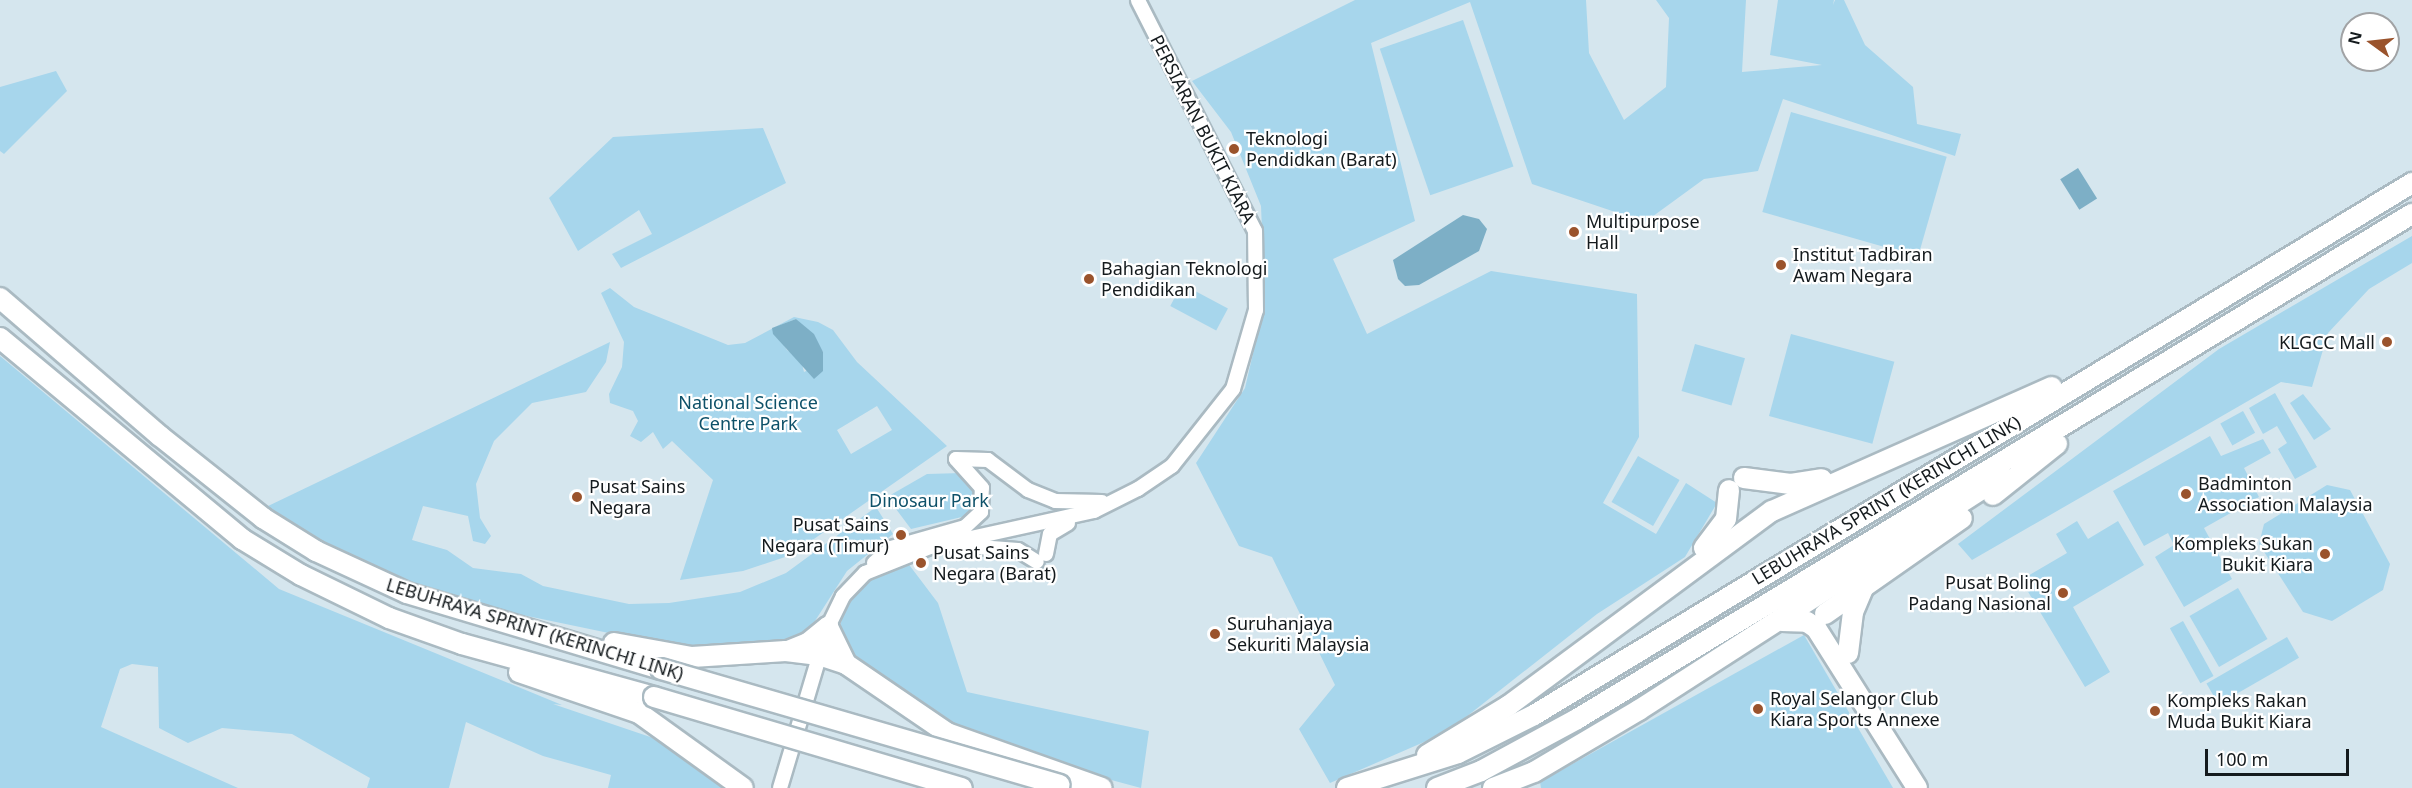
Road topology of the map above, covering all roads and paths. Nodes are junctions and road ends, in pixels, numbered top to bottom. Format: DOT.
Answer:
graph roads {
  1 [pos="1138,0"];
  2 [pos="2412,183"];
  3 [pos="2412,214"];
  4 [pos="0,298"];
  5 [pos="0,338"];
  6 [pos="2132,351"];
  7 [pos="2163,365"];
  8 [pos="2056,444"];
  9 [pos="1851,476"];
  10 [pos="1744,478"];
  11 [pos="1729,490"];
  12 [pos="1112,501"];
  13 [pos="1094,511"];
  14 [pos="1042,523"];
  15 [pos="949,543"];
  16 [pos="1040,554"];
  17 [pos="1693,566"];
  18 [pos="865,573"];
  19 [pos="1863,588"];
  20 [pos="457,608"];
  21 [pos="1825,614"];
  22 [pos="1779,622"];
  23 [pos="828,627"];
  24 [pos="462,644"];
  25 [pos="786,651"];
  26 [pos="1848,653"];
  27 [pos="819,656"];
  28 [pos="846,664"];
  29 [pos="1396,772"];
  30 [pos="1068,786"];
  31 [pos="743,788"];
  32 [pos="780,788"];
  33 [pos="962,788"];
  34 [pos="1102,788"];
  35 [pos="1347,788"];
  36 [pos="1437,788"];
  37 [pos="1493,788"];
  38 [pos="1917,788"];
  1 -- 12 [label="street, PERSIARAN BUKIT KIARA"];
  2 -- 6 [label="highway, LEBUHRAYA SPRINT (KERINCHI LINK)"];
  3 -- 7 [label="highway, LEBUHRAYA SPRINT (KERINCHI LINK)"];
  4 -- 20 [label="highway, LEBUHRAYA SPRINT (KERINCHI LINK)"];
  5 -- 24 [label="highway, LEBUHRAYA SPRINT (KERINCHI LINK)"];
  6 -- 9 [label="highway"];
  6 -- 29 [label="highway, LEBUHRAYA SPRINT (KERINCHI LINK)"];
  7 -- 8 [label="highway"];
  7 -- 36 [label="highway, LEBUHRAYA SPRINT (KERINCHI LINK)"];
  8 -- 19 [label="highway"];
  8 -- 22 [label="highway"];
  9 -- 10 [label="highway"];
  9 -- 17 [label="highway"];
  11 -- 17 [label="highway"];
  12 -- 13 [label="street, PERSIARAN BUKIT KIARA"];
  12 -- 18 [label="street"];
  13 -- 14 [label="street, PERSIARAN BUKIT KIARA"];
  13 -- 16 [label="street"];
  14 -- 15 [label="street, PERSIARAN BUKIT KIARA"];
  14 -- 16 [label="street"];
  15 -- 16 [label="street"];
  15 -- 18 [label="street, PERSIARAN BUKIT KIARA"];
  17 -- 29 [label="highway"];
  18 -- 23 [label="street, PERSIARAN BUKIT KIARA"];
  19 -- 21 [label="highway"];
  19 -- 26 [label="highway"];
  20 -- 25 [label="highway"];
  20 -- 30 [label="highway, LEBUHRAYA SPRINT (KERINCHI LINK), bridge"];
  22 -- 37 [label="highway"];
  22 -- 38 [label="highway"];
  23 -- 25 [label="highway"];
  23 -- 27 [label="street, PERSIARAN BUKIT KIARA"];
  23 -- 28 [label="highway"];
  24 -- 31 [label="highway"];
  24 -- 33 [label="highway, LEBUHRAYA SPRINT (KERINCHI LINK), bridge"];
  25 -- 27 [label="highway"];
  27 -- 28 [label="highway"];
  27 -- 32 [label="street, PERSIARAN BUKIT KIARA"];
  28 -- 34 [label="highway"];
  29 -- 35 [label="highway, LEBUHRAYA SPRINT (KERINCHI LINK)"];
}
